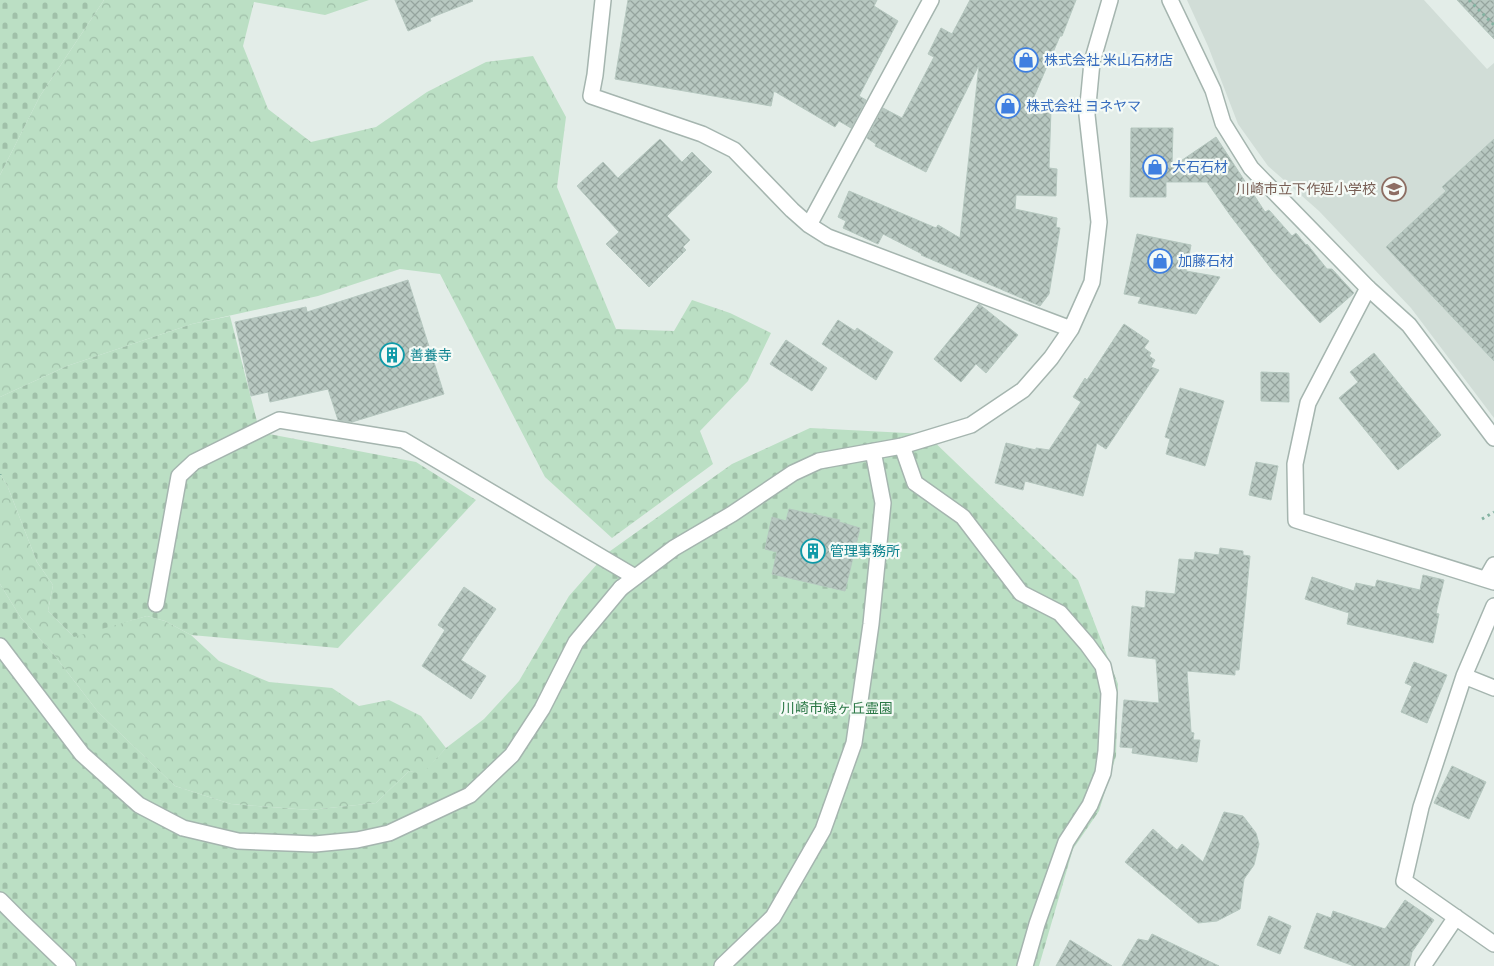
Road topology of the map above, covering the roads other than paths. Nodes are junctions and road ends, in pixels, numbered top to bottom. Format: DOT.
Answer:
graph roads {
  1 [pos="603,0"];
  2 [pos="930,0"];
  3 [pos="1110,0"];
  4 [pos="1170,0"];
  5 [pos="809,225"];
  6 [pos="1368,288"];
  7 [pos="1071,329"];
  8 [pos="1494,438"];
  9 [pos="902,446"];
  10 [pos="873,451"];
  11 [pos="1494,566"];
  12 [pos="635,578"];
  13 [pos="1490,581"];
  14 [pos="156,604"];
  15 [pos="1494,606"];
  16 [pos="0,646"];
  17 [pos="1464,676"];
  18 [pos="1494,688"];
  19 [pos="0,900"];
  20 [pos="1456,917"];
  21 [pos="1494,944"];
  22 [pos="68,966"];
  23 [pos="722,966"];
  24 [pos="1025,966"];
  25 [pos="1424,966"];
  1 -- 5 [label="street"];
  2 -- 5 [label="street"];
  3 -- 7 [label="street"];
  4 -- 6 [label="street"];
  5 -- 7 [label="street"];
  6 -- 8 [label="street"];
  6 -- 13 [label="street"];
  7 -- 9 [label="street"];
  9 -- 10 [label="street"];
  9 -- 24 [label="street"];
  10 -- 12 [label="street"];
  10 -- 23 [label="street"];
  11 -- 13 [label="street"];
  12 -- 14 [label="street"];
  12 -- 16 [label="street"];
  15 -- 17 [label="street"];
  17 -- 18 [label="street"];
  17 -- 20 [label="street"];
  19 -- 22 [label="street"];
  20 -- 21 [label="street"];
  20 -- 25 [label="street"];
}
